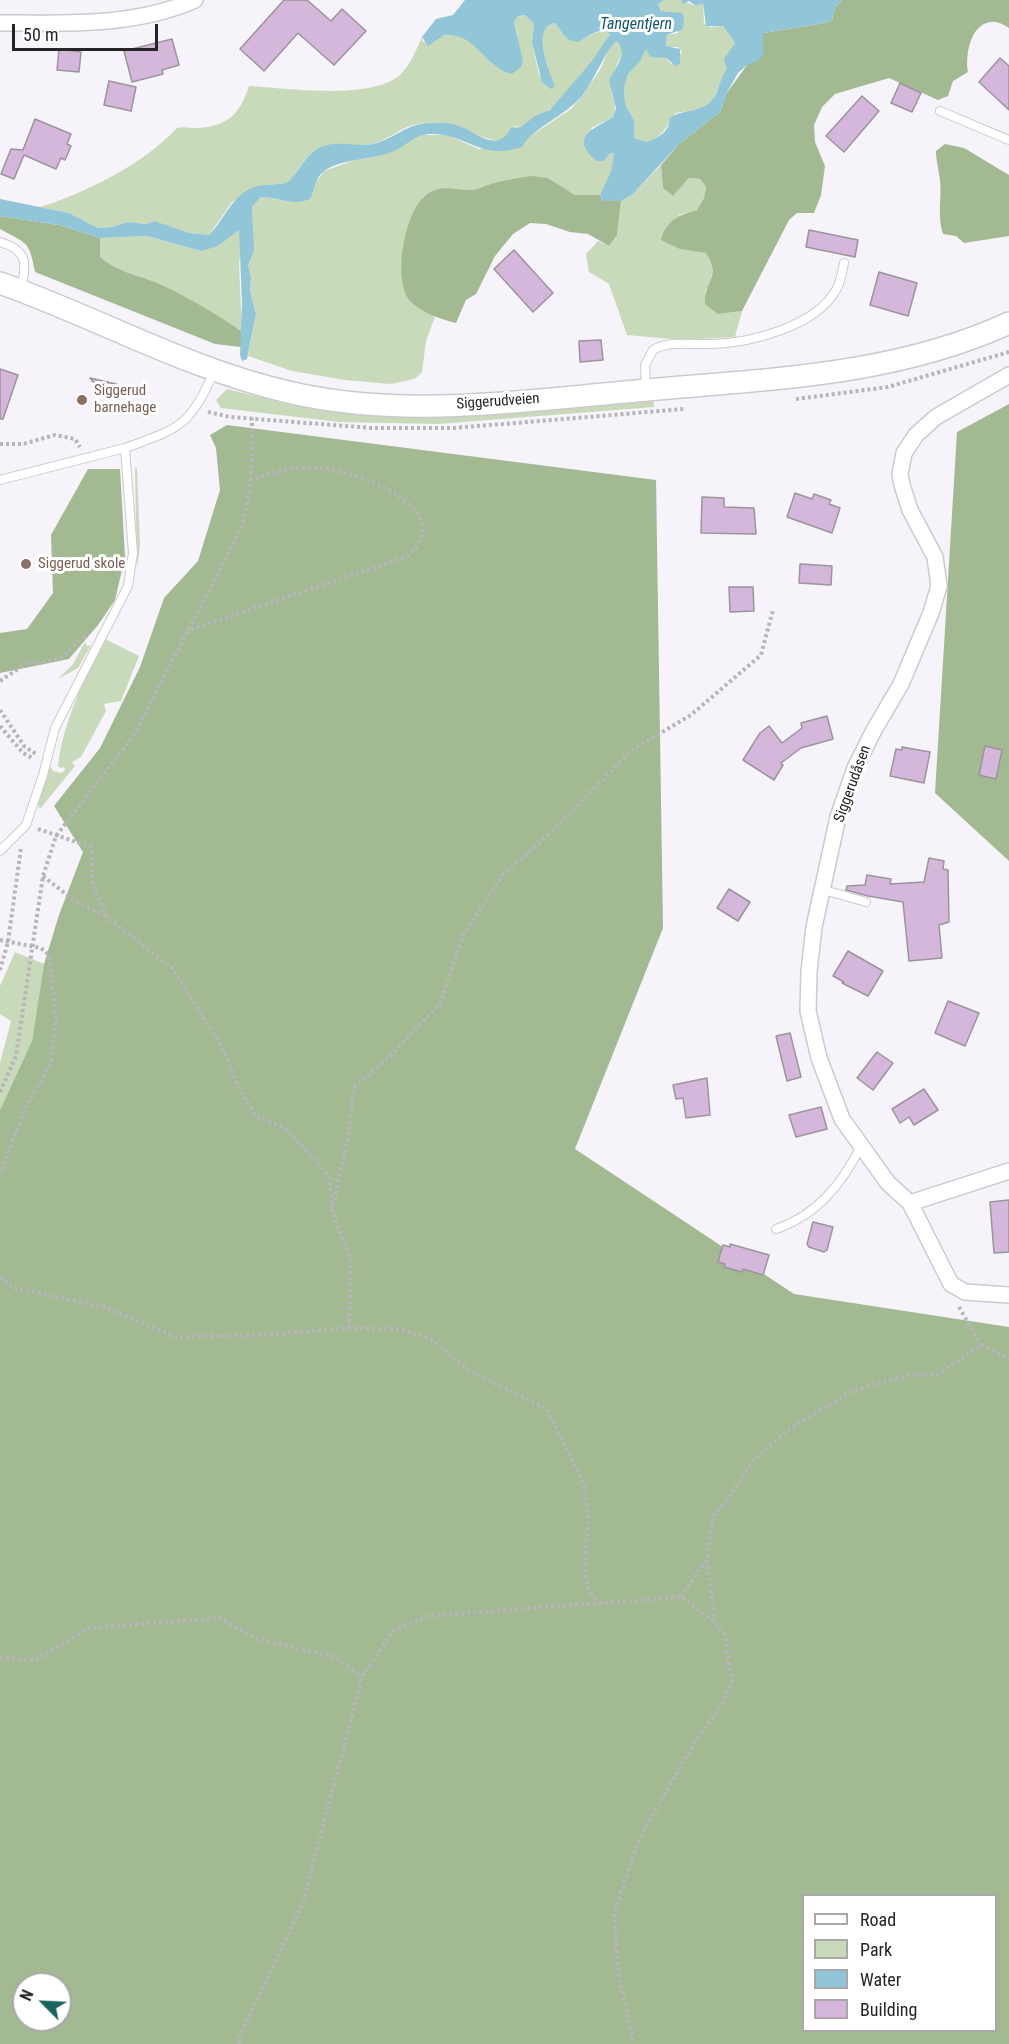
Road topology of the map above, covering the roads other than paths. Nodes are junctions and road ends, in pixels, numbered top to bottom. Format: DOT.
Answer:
graph roads {
  1 [pos="195,0"];
  2 [pos="0,23"];
  3 [pos="940,111"];
  4 [pos="1009,140"];
  5 [pos="0,242"];
  6 [pos="844,263"];
  7 [pos="0,283"];
  8 [pos="20,290"];
  9 [pos="1009,323"];
  10 [pos="215,369"];
  11 [pos="1009,375"];
  12 [pos="646,390"];
  13 [pos="125,448"];
  14 [pos="0,480"];
  15 [pos="0,850"];
  16 [pos="824,890"];
  17 [pos="866,902"];
  18 [pos="861,1146"];
  19 [pos="1009,1171"];
  20 [pos="910,1203"];
  21 [pos="776,1229"];
  22 [pos="1009,1295"];
  1 -- 2 [label="street"];
  3 -- 4 [label="lane"];
  5 -- 8 [label="lane"];
  6 -- 12 [label="lane"];
  7 -- 8 [label="main road, Siggerudveien"];
  8 -- 10 [label="main road, Siggerudveien"];
  9 -- 12 [label="main road, Siggerudveien"];
  10 -- 12 [label="main road, Siggerudveien"];
  10 -- 13 [label="lane"];
  11 -- 16 [label="street, Siggerudåsen"];
  13 -- 14 [label="lane"];
  13 -- 15 [label="lane"];
  16 -- 17 [label="lane"];
  16 -- 18 [label="street, Siggerudåsen"];
  18 -- 20 [label="street, Siggerudåsen"];
  18 -- 21 [label="lane"];
  19 -- 20 [label="street"];
  20 -- 22 [label="street, Siggerudåsen"];
}
